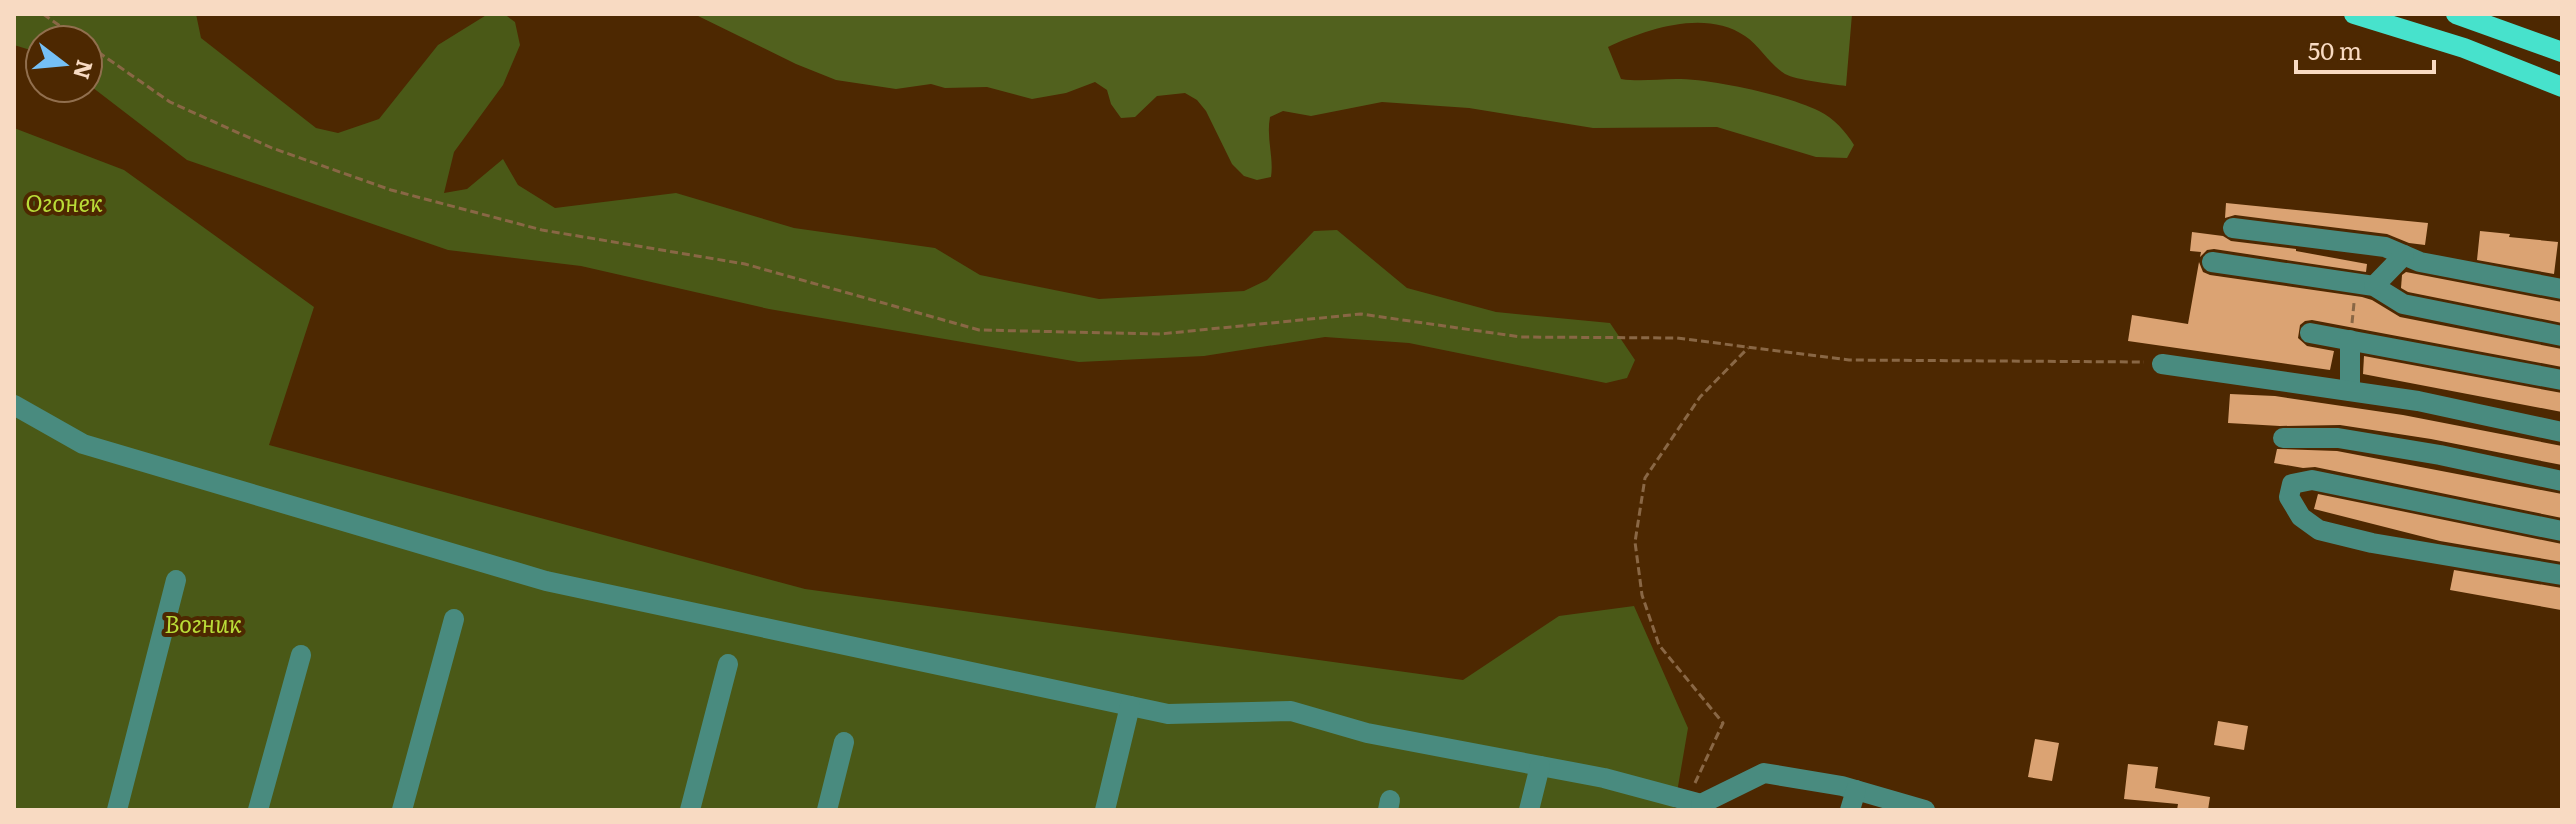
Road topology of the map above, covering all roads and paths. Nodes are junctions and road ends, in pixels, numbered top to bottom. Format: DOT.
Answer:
graph roads {
  1 [pos="2354,14"];
  2 [pos="2456,14"];
  3 [pos="2562,52"];
  4 [pos="104,56"];
  5 [pos="2562,87"];
  6 [pos="2233,228"];
  7 [pos="2404,255"];
  8 [pos="2212,262"];
  9 [pos="2365,284"];
  10 [pos="2562,289"];
  11 [pos="2310,333"];
  12 [pos="2562,336"];
  13 [pos="2350,340"];
  14 [pos="1748,348"];
  15 [pos="2162,364"];
  16 [pos="2562,380"];
  17 [pos="2350,391"];
  18 [pos="14,405"];
  19 [pos="2562,432"];
  20 [pos="2283,438"];
  21 [pos="2562,481"];
  22 [pos="2562,531"];
  23 [pos="2562,575"];
  24 [pos="176,580"];
  25 [pos="454,619"];
  26 [pos="301,655"];
  27 [pos="728,664"];
  28 [pos="1130,706"];
  29 [pos="844,742"];
  30 [pos="1540,766"];
  31 [pos="1853,800"];
  32 [pos="1695,805"];
  33 [pos="117,810"];
  34 [pos="258,810"];
  35 [pos="402,810"];
  36 [pos="690,810"];
  37 [pos="827,810"];
  38 [pos="1105,810"];
  39 [pos="1529,810"];
  40 [pos="1925,810"];
  1 -- 5 [label="main road"];
  2 -- 3 [label="main road"];
  4 -- 14 [label="path"];
  6 -- 7 [label="street"];
  7 -- 9 [label="street"];
  7 -- 10 [label="street"];
  8 -- 9 [label="street"];
  9 -- 12 [label="street"];
  9 -- 13 [label="path"];
  11 -- 13 [label="street"];
  13 -- 16 [label="street"];
  13 -- 17 [label="street"];
  14 -- 15 [label="path"];
  14 -- 32 [label="path"];
  15 -- 17 [label="street"];
  17 -- 19 [label="street"];
  18 -- 28 [label="street"];
  20 -- 21 [label="street"];
  22 -- 23 [label="street"];
  24 -- 33 [label="street"];
  25 -- 35 [label="street"];
  26 -- 34 [label="street"];
  27 -- 36 [label="street"];
  28 -- 30 [label="street"];
  28 -- 38 [label="street"];
  29 -- 37 [label="street"];
  30 -- 32 [label="street"];
  30 -- 39 [label="street"];
  31 -- 32 [label="street"];
  31 -- 40 [label="street"];
}
